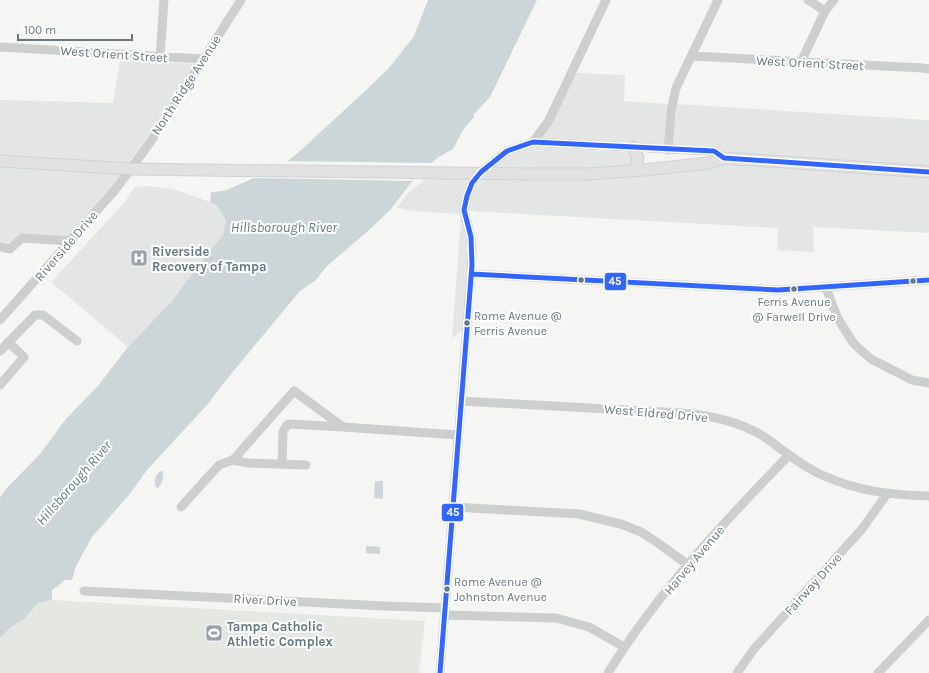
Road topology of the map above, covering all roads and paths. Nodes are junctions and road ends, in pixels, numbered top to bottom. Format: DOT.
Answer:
graph roads {
  1 [pos="164,0"];
  2 [pos="241,0"];
  3 [pos="606,0"];
  4 [pos="718,0"];
  5 [pos="808,0"];
  6 [pos="834,0"];
  7 [pos="825,11"];
  8 [pos="0,47"];
  9 [pos="692,56"];
  10 [pos="160,57"];
  11 [pos="203,60"];
  12 [pos="801,62"];
  13 [pos="929,69"];
  14 [pos="533,142"];
  15 [pos="633,147"];
  16 [pos="668,150"];
  17 [pos="724,158"];
  18 [pos="0,161"];
  19 [pos="130,169"];
  20 [pos="636,170"];
  21 [pos="929,172"];
  22 [pos="71,241"];
  23 [pos="0,247"];
  24 [pos="471,274"];
  25 [pos="929,280"];
  26 [pos="826,288"];
  27 [pos="0,320"];
  28 [pos="77,341"];
  29 [pos="8,342"];
  30 [pos="0,351"];
  31 [pos="929,383"];
  32 [pos="0,385"];
  33 [pos="461,400"];
  34 [pos="343,426"];
  35 [pos="458,435"];
  36 [pos="790,455"];
  37 [pos="233,460"];
  38 [pos="282,464"];
  39 [pos="306,465"];
  40 [pos="887,494"];
  41 [pos="929,496"];
  42 [pos="181,507"];
  43 [pos="453,507"];
  44 [pos="687,564"];
  45 [pos="84,591"];
  46 [pos="445,612"];
  47 [pos="929,620"];
  48 [pos="624,647"];
  49 [pos="440,673"];
  50 [pos="608,673"];
  51 [pos="737,673"];
  52 [pos="878,673"];
  1 -- 10 [label="street"];
  2 -- 11 [label="street, North Ridge Avenue"];
  3 -- 14 [label="street"];
  4 -- 9 [label="street"];
  5 -- 7 [label="street"];
  6 -- 7 [label="street"];
  7 -- 12 [label="street"];
  8 -- 10 [label="street, West Orient Street"];
  9 -- 12 [label="street, West Orient Street"];
  9 -- 16 [label="street"];
  10 -- 11 [label="street, West Orient Street"];
  11 -- 19 [label="street, North Ridge Avenue"];
  12 -- 13 [label="street, West Orient Street"];
  14 -- 15 [label="street"];
  14 -- 24 [label="street"];
  15 -- 16 [label="street"];
  15 -- 20 [label="main road"];
  16 -- 17 [label="street"];
  17 -- 20 [label="main road"];
  17 -- 21 [label="main road"];
  18 -- 19 [label="main road"];
  19 -- 20 [label="main road, bridge"];
  19 -- 22 [label="street, Riverside Drive"];
  22 -- 23 [label="street"];
  22 -- 27 [label="street, Riverside Drive"];
  24 -- 26 [label="street"];
  24 -- 33 [label="street"];
  25 -- 26 [label="street"];
  26 -- 31 [label="street"];
  28 -- 29 [label="street"];
  29 -- 30 [label="street"];
  29 -- 32 [label="street"];
  33 -- 35 [label="street"];
  33 -- 36 [label="street, West Eldred Drive"];
  34 -- 35 [label="street"];
  34 -- 37 [label="street"];
  34 -- 38 [label="street"];
  35 -- 43 [label="street"];
  36 -- 40 [label="street, West Eldred Drive"];
  36 -- 44 [label="street, Harvey Avenue"];
  37 -- 38 [label="street"];
  37 -- 42 [label="street"];
  38 -- 39 [label="street"];
  40 -- 41 [label="street, West Eldred Drive"];
  40 -- 51 [label="street, Fairway Drive"];
  43 -- 44 [label="street"];
  43 -- 46 [label="street"];
  44 -- 48 [label="street, Harvey Avenue"];
  45 -- 46 [label="street, River Drive"];
  46 -- 48 [label="street, River Drive"];
  46 -- 49 [label="street"];
  47 -- 52 [label="street"];
  48 -- 50 [label="street, Harvey Avenue"];
}
